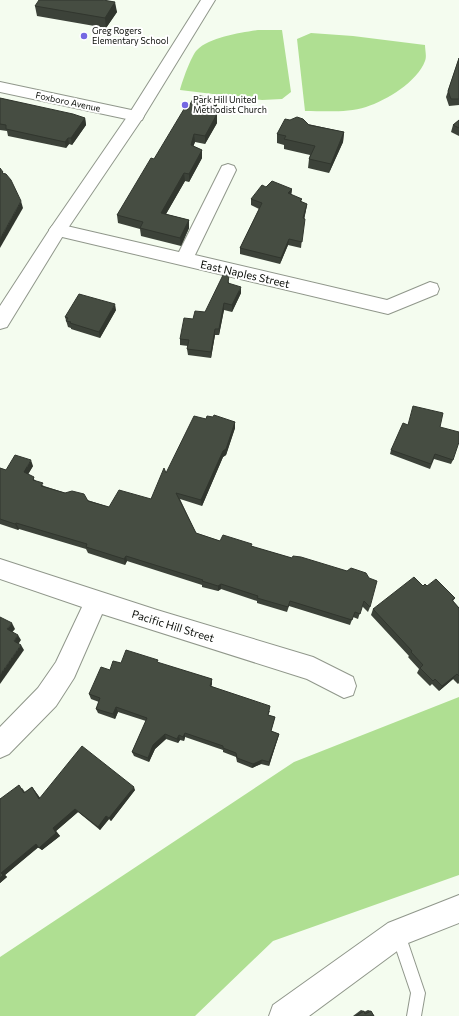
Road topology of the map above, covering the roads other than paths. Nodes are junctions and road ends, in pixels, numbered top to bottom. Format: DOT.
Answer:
graph roads {
  1 [pos="208,0"];
  2 [pos="0,87"];
  3 [pos="136,116"];
  4 [pos="228,170"];
  5 [pos="58,230"];
  6 [pos="184,260"];
  7 [pos="430,290"];
  8 [pos="0,322"];
  9 [pos="0,569"];
  10 [pos="96,602"];
  11 [pos="344,686"];
  12 [pos="0,745"];
  13 [pos="459,909"];
  14 [pos="398,933"];
  15 [pos="284,1016"];
  16 [pos="414,1016"];
  1 -- 3 [label="street"];
  2 -- 3 [label="street, Foxboro Avenue"];
  3 -- 5 [label="street"];
  4 -- 6 [label="street"];
  5 -- 6 [label="street, East Naples Street"];
  5 -- 8 [label="street"];
  6 -- 7 [label="street, East Naples Street"];
  9 -- 10 [label="street, Pacific Hill Street"];
  10 -- 11 [label="street, Pacific Hill Street"];
  10 -- 12 [label="street"];
  13 -- 14 [label="street"];
  14 -- 15 [label="street"];
  14 -- 16 [label="lane"];
}
